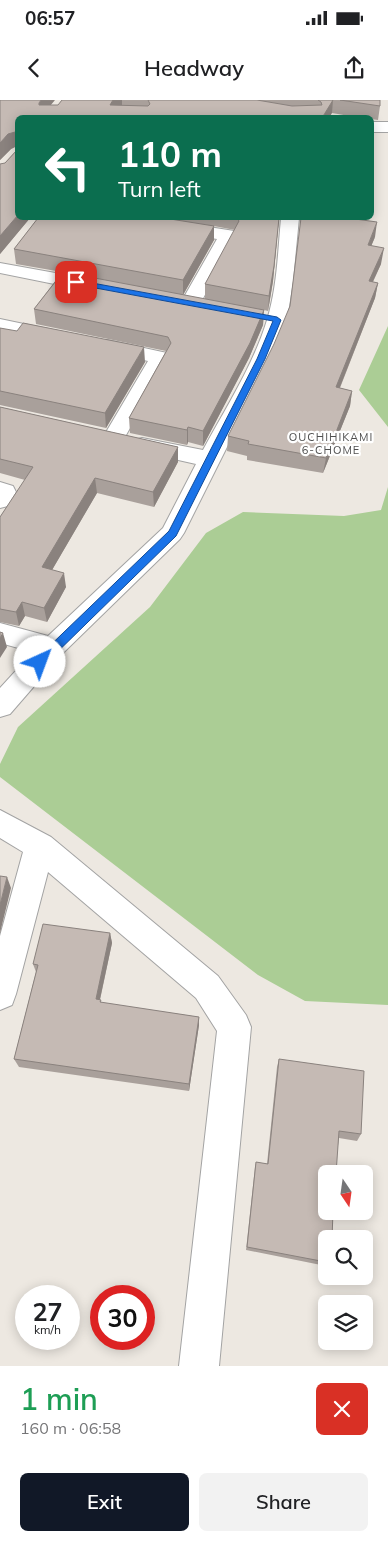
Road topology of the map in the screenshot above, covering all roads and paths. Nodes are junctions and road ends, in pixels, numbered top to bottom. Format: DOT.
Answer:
graph roads {
  1 [pos="374,127"];
  2 [pos="388,127"];
  3 [pos="133,220"];
  4 [pos="290,220"];
  5 [pos="4,263"];
  6 [pos="114,289"];
  7 [pos="171,300"];
  8 [pos="190,304"];
  9 [pos="209,307"];
  10 [pos="0,325"];
  11 [pos="209,459"];
  12 [pos="0,490"];
  13 [pos="0,500"];
  14 [pos="0,632"];
  15 [pos="53,647"];
  16 [pos="0,706"];
  17 [pos="0,823"];
  18 [pos="40,846"];
  19 [pos="0,994"];
  20 [pos="199,1366"];
  1 -- 2 [label="street"];
  3 -- 8 [label="street"];
  4 -- 11 [label="street"];
  5 -- 6 [label="street"];
  7 -- 8 [label="street"];
  8 -- 9 [label="street"];
  10 -- 11 [label="street"];
  11 -- 15 [label="street"];
  12 -- 13 [label="street"];
  14 -- 15 [label="street"];
  15 -- 16 [label="street"];
  17 -- 18 [label="street"];
  18 -- 19 [label="street"];
  18 -- 20 [label="street"];
}
